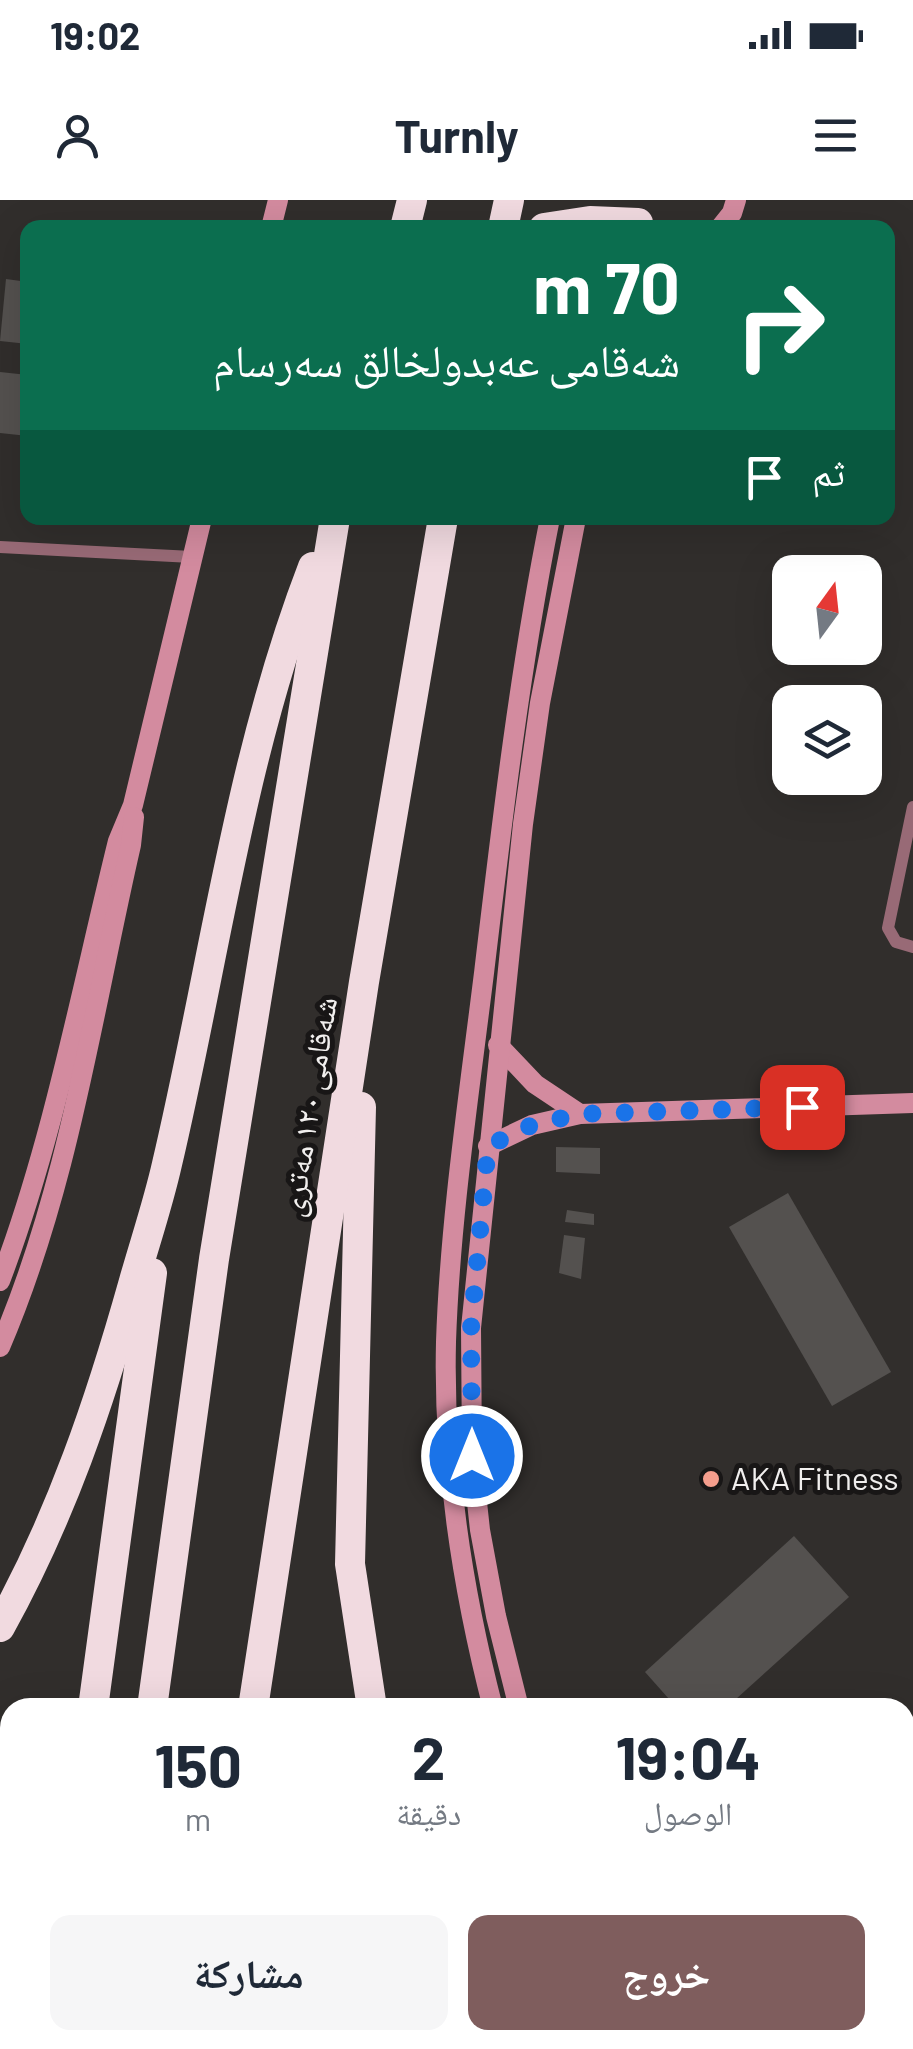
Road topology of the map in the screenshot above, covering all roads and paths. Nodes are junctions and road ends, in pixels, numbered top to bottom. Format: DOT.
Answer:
graph roads {
  1 [pos="200,525"];
  2 [pos="331,525"];
  3 [pos="333,525"];
  4 [pos="442,525"];
  5 [pos="549,525"];
  6 [pos="575,525"];
  7 [pos="0,547"];
  8 [pos="192,557"];
  9 [pos="133,804"];
  10 [pos="913,807"];
  11 [pos="913,947"];
  12 [pos="364,982"];
  13 [pos="498,1045"];
  14 [pos="913,1103"];
  15 [pos="580,1114"];
  16 [pos="488,1146"];
  17 [pos="167,1166"];
  18 [pos="0,1281"];
  19 [pos="0,1347"];
  20 [pos="0,1627"];
  21 [pos="94,1698"];
  22 [pos="153,1698"];
  23 [pos="256,1698"];
  24 [pos="370,1698"];
  25 [pos="490,1698"];
  26 [pos="516,1698"];
  1 -- 8 [label="street"];
  2 -- 17 [label="highway"];
  3 -- 22 [label="highway"];
  4 -- 12 [label="highway, شەقامی ١٢٠ مەتری"];
  5 -- 25 [label="street"];
  6 -- 13 [label="street"];
  7 -- 8 [label="lane"];
  8 -- 9 [label="street"];
  9 -- 18 [label="street"];
  9 -- 19 [label="street"];
  10 -- 11 [label="lane"];
  12 -- 23 [label="highway, شەقامی ١٢٠ مەتری"];
  12 -- 24 [label="highway"];
  13 -- 15 [label="street"];
  13 -- 16 [label="street"];
  14 -- 15 [label="street"];
  15 -- 16 [label="street"];
  16 -- 26 [label="street"];
  17 -- 20 [label="highway"];
  17 -- 21 [label="highway"];
}
